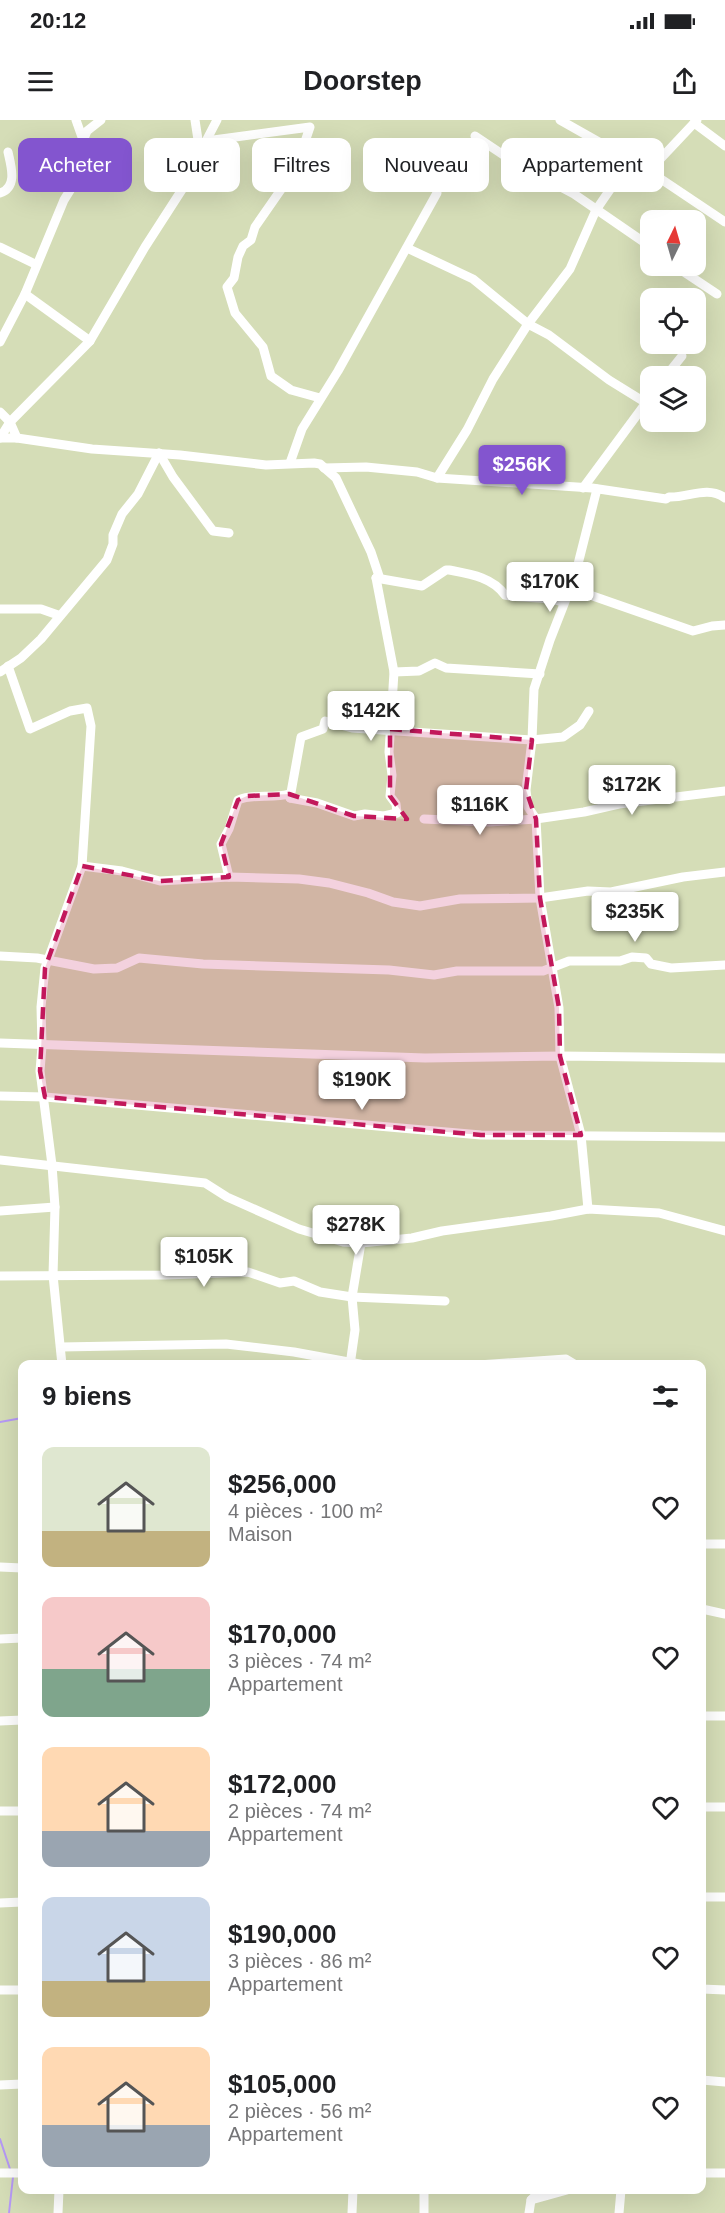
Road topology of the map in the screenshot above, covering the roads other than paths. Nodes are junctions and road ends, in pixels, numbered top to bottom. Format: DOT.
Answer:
graph roads {
  1 [pos="76,120"];
  2 [pos="100,120"];
  3 [pos="195,120"];
  4 [pos="217,120"];
  5 [pos="560,120"];
  6 [pos="696,122"];
  7 [pos="197,134"];
  8 [pos="475,136"];
  9 [pos="82,138"];
  10 [pos="84,138"];
  11 [pos="198,138"];
  12 [pos="204,138"];
  13 [pos="208,138"];
  14 [pos="223,138"];
  15 [pos="592,138"];
  16 [pos="725,146"];
  17 [pos="8,152"];
  18 [pos="664,153"];
  19 [pos="664,181"];
  20 [pos="69,192"];
  21 [pos="181,192"];
  22 [pos="608,192"];
  23 [pos="0,193"];
  24 [pos="437,193"];
  25 [pos="596,210"];
  26 [pos="725,222"];
  27 [pos="640,240"];
  28 [pos="0,246"];
  29 [pos="407,248"];
  30 [pos="35,264"];
  31 [pos="690,276"];
  32 [pos="25,294"];
  33 [pos="717,294"];
  34 [pos="528,324"];
  35 [pos="90,341"];
  36 [pos="0,342"];
  37 [pos="682,356"];
  38 [pos="674,366"];
  39 [pos="640,396"];
  40 [pos="320,398"];
  41 [pos="0,412"];
  42 [pos="640,414"];
  43 [pos="10,422"];
  44 [pos="0,438"];
  45 [pos="16,438"];
  46 [pos="159,453"];
  47 [pos="290,463"];
  48 [pos="324,468"];
  49 [pos="437,478"];
  50 [pos="583,488"];
  51 [pos="597,489"];
  52 [pos="725,498"];
  53 [pos="229,533"];
  54 [pos="376,578"];
  55 [pos="570,589"];
  56 [pos="0,609"];
  57 [pos="58,615"];
  58 [pos="725,625"];
  59 [pos="4,669"];
  60 [pos="394,672"];
  61 [pos="540,675"];
  62 [pos="588,711"];
  63 [pos="390,729"];
  64 [pos="532,740"];
  65 [pos="725,791"];
  66 [pos="290,798"];
  67 [pos="424,819"];
  68 [pos="536,819"];
  69 [pos="82,866"];
  70 [pos="725,872"];
  71 [pos="229,877"];
  72 [pos="540,898"];
  73 [pos="0,956"];
  74 [pos="47,964"];
  75 [pos="725,965"];
  76 [pos="553,968"];
  77 [pos="0,1043"];
  78 [pos="42,1046"];
  79 [pos="560,1056"];
  80 [pos="725,1058"];
  81 [pos="0,1095"];
  82 [pos="45,1097"];
  83 [pos="581,1135"];
  84 [pos="725,1137"];
  85 [pos="0,1160"];
  86 [pos="52,1165"];
  87 [pos="55,1207"];
  88 [pos="588,1209"];
  89 [pos="0,1211"];
  90 [pos="725,1231"];
  91 [pos="361,1243"];
  92 [pos="53,1275"];
  93 [pos="0,1276"];
  94 [pos="352,1297"];
  95 [pos="445,1300"];
  96 [pos="61,1347"];
  97 [pos="62,1360"];
  98 [pos="331,1360"];
  99 [pos="351,1360"];
  100 [pos="551,1360"];
  101 [pos="568,1360"];
  102 [pos="706,1544"];
  103 [pos="725,1544"];
  104 [pos="0,1568"];
  105 [pos="18,1568"];
  106 [pos="706,1610"];
  107 [pos="725,1614"];
  108 [pos="18,1638"];
  109 [pos="0,1639"];
  110 [pos="706,1716"];
  111 [pos="725,1716"];
  112 [pos="0,1720"];
  113 [pos="18,1720"];
  114 [pos="706,1807"];
  115 [pos="725,1807"];
  116 [pos="0,1811"];
  117 [pos="18,1811"];
  118 [pos="706,1897"];
  119 [pos="725,1897"];
  120 [pos="18,1902"];
  121 [pos="0,1903"];
  122 [pos="706,1989"];
  123 [pos="0,1990"];
  124 [pos="18,1990"];
  125 [pos="725,1990"];
  126 [pos="706,2080"];
  127 [pos="725,2082"];
  128 [pos="18,2084"];
  129 [pos="0,2085"];
  130 [pos="706,2173"];
  131 [pos="725,2173"];
  132 [pos="59,2194"];
  133 [pos="353,2194"];
  134 [pos="424,2194"];
  135 [pos="537,2194"];
  136 [pos="553,2194"];
  137 [pos="621,2194"];
  138 [pos="531,2200"];
  139 [pos="58,2213"];
  140 [pos="352,2213"];
  141 [pos="424,2213"];
  142 [pos="529,2213"];
  143 [pos="619,2213"];
  1 -- 9 [label="street"];
  2 -- 10 [label="street"];
  3 -- 7 [label="street"];
  4 -- 13 [label="street"];
  5 -- 15 [label="street"];
  6 -- 16 [label="street"];
  6 -- 18 [label="street"];
  7 -- 11 [label="street"];
  7 -- 12 [label="street"];
  8 -- 25 [label="street"];
  14 -- 40 [label="street"];
  17 -- 23 [label="street"];
  19 -- 26 [label="street"];
  20 -- 30 [label="street"];
  21 -- 35 [label="street"];
  22 -- 25 [label="street"];
  24 -- 29 [label="street"];
  25 -- 27 [label="street"];
  25 -- 34 [label="street"];
  28 -- 30 [label="street"];
  29 -- 34 [label="street"];
  29 -- 40 [label="street"];
  30 -- 32 [label="street"];
  31 -- 33 [label="street"];
  32 -- 35 [label="street"];
  32 -- 36 [label="street"];
  34 -- 39 [label="street"];
  34 -- 49 [label="street"];
  35 -- 43 [label="street"];
  37 -- 38 [label="street"];
  40 -- 47 [label="street"];
  41 -- 43 [label="street"];
  42 -- 50 [label="street"];
  43 -- 44 [label="street"];
  43 -- 45 [label="street"];
  44 -- 45 [label="street"];
  45 -- 46 [label="street"];
  46 -- 47 [label="street"];
  46 -- 53 [label="street"];
  46 -- 57 [label="street"];
  47 -- 48 [label="street"];
  48 -- 49 [label="street"];
  48 -- 54 [label="street"];
  49 -- 50 [label="street"];
  50 -- 51 [label="street"];
  51 -- 52 [label="street"];
  51 -- 55 [label="street"];
  54 -- 55 [label="street"];
  54 -- 60 [label="street"];
  55 -- 58 [label="street"];
  55 -- 61 [label="street"];
  56 -- 57 [label="street"];
  57 -- 59 [label="street"];
  59 -- 69 [label="street"];
  60 -- 61 [label="street"];
  60 -- 63 [label="street"];
  61 -- 64 [label="street"];
  62 -- 64 [label="street"];
  63 -- 64 [label="street"];
  63 -- 66 [label="street"];
  63 -- 66 [label="street"];
  64 -- 68 [label="street"];
  65 -- 68 [label="street"];
  66 -- 71 [label="street"];
  67 -- 68 [label="street"];
  68 -- 72 [label="street"];
  69 -- 71 [label="street"];
  69 -- 74 [label="street"];
  70 -- 72 [label="street"];
  71 -- 72 [label="street"];
  72 -- 76 [label="street"];
  73 -- 74 [label="street"];
  74 -- 76 [label="street"];
  74 -- 78 [label="street"];
  75 -- 76 [label="street"];
  76 -- 79 [label="street"];
  77 -- 78 [label="street"];
  78 -- 79 [label="street"];
  78 -- 82 [label="street"];
  79 -- 80 [label="street"];
  79 -- 83 [label="street"];
  81 -- 82 [label="street"];
  82 -- 83 [label="street"];
  82 -- 86 [label="street"];
  83 -- 84 [label="street"];
  83 -- 88 [label="street"];
  85 -- 86 [label="street"];
  86 -- 87 [label="street"];
  86 -- 91 [label="street"];
  87 -- 89 [label="street"];
  87 -- 92 [label="street"];
  88 -- 90 [label="street"];
  88 -- 91 [label="street"];
  91 -- 94 [label="street"];
  92 -- 93 [label="street"];
  92 -- 94 [label="street"];
  92 -- 96 [label="street"];
  94 -- 95 [label="street"];
  94 -- 99 [label="street"];
  96 -- 97 [label="street"];
  96 -- 98 [label="street"];
  100 -- 101 [label="street"];
  102 -- 103 [label="street"];
  104 -- 105 [label="street"];
  106 -- 107 [label="street"];
  108 -- 109 [label="street"];
  110 -- 111 [label="street"];
  112 -- 113 [label="street"];
  114 -- 115 [label="street"];
  116 -- 117 [label="street"];
  118 -- 119 [label="street"];
  120 -- 121 [label="street"];
  122 -- 125 [label="street"];
  123 -- 124 [label="street"];
  126 -- 127 [label="street"];
  128 -- 129 [label="street"];
  130 -- 131 [label="street"];
  132 -- 139 [label="street"];
  133 -- 140 [label="street"];
  134 -- 141 [label="street"];
  135 -- 138 [label="street"];
  136 -- 138 [label="street"];
  137 -- 143 [label="street"];
  138 -- 142 [label="street"];
}
